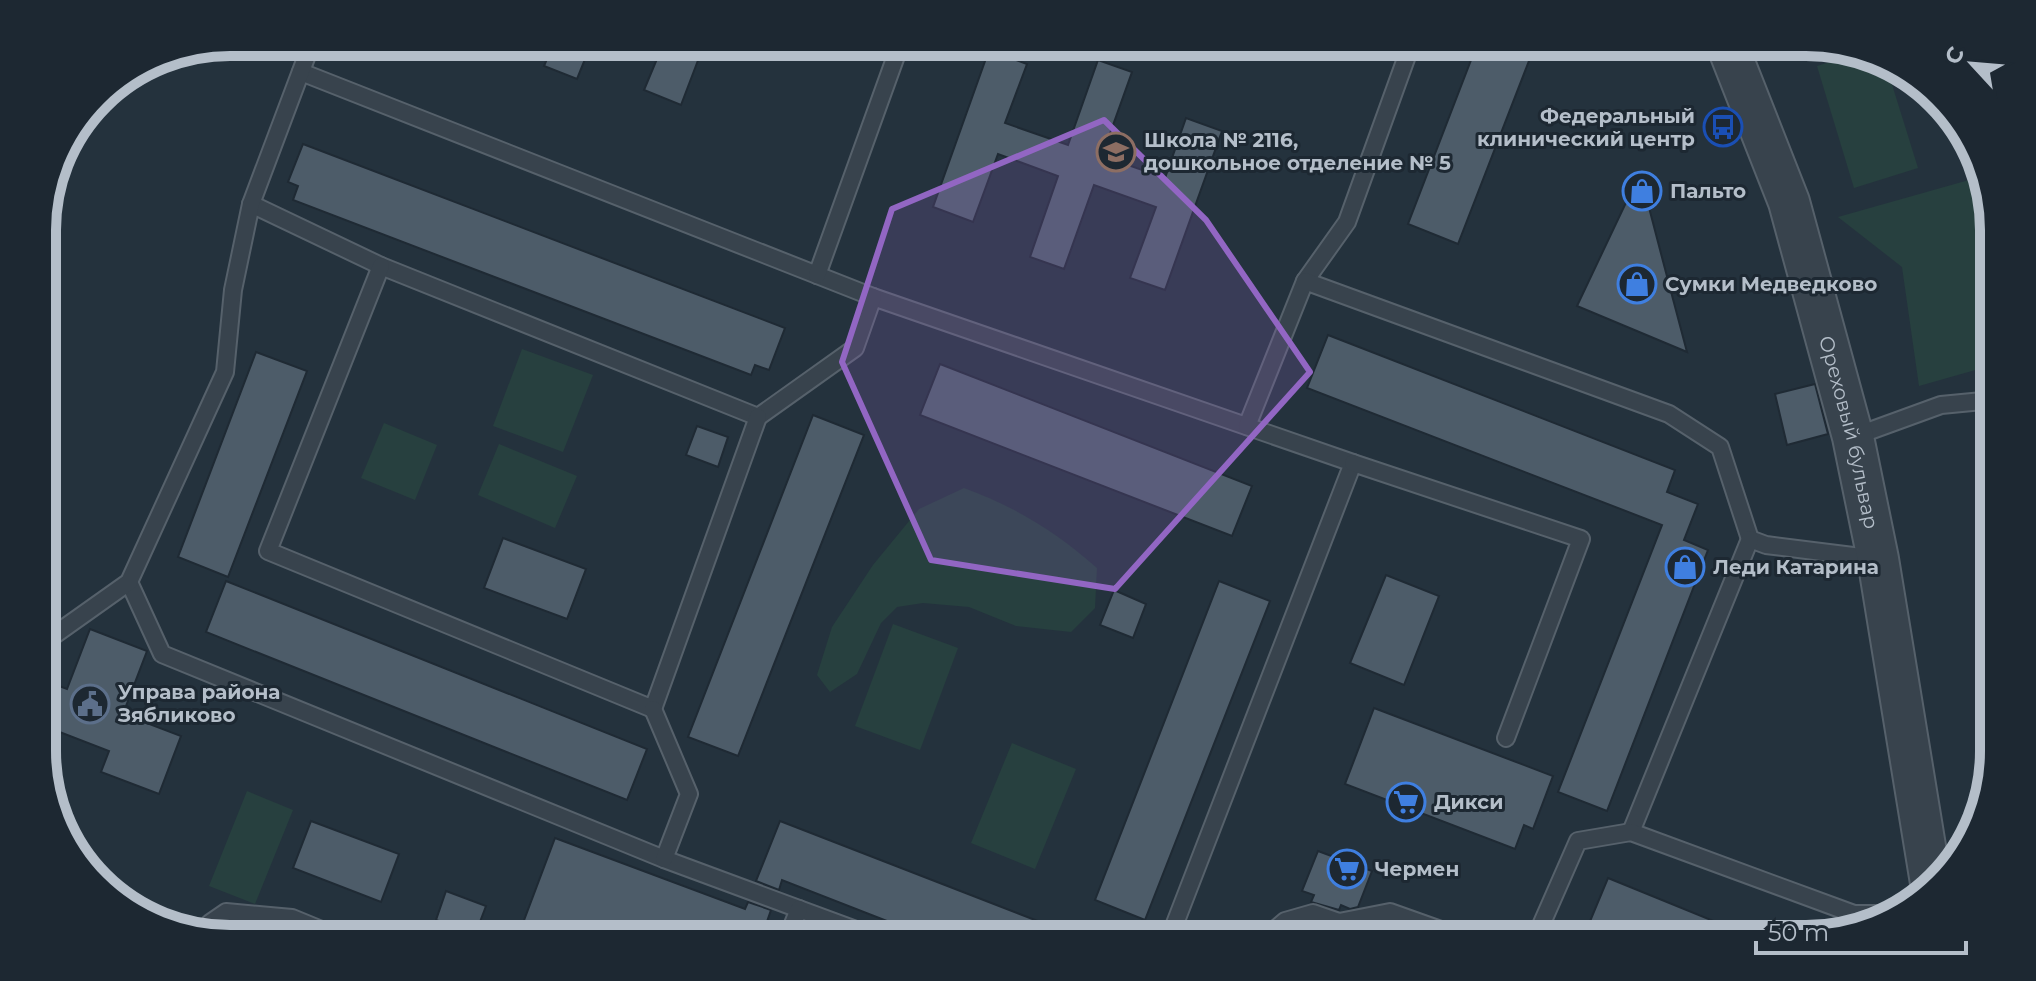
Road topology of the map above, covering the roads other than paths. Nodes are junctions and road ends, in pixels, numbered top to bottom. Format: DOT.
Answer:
graph roads {
  1 [pos="307,56"];
  2 [pos="896,56"];
  3 [pos="1407,56"];
  4 [pos="1732,56"];
  5 [pos="301,72"];
  6 [pos="251,204"];
  7 [pos="381,266"];
  8 [pos="817,275"];
  9 [pos="1305,281"];
  10 [pos="873,297"];
  11 [pos="1980,401"];
  12 [pos="758,417"];
  13 [pos="1247,426"];
  14 [pos="1853,437"];
  15 [pos="1353,463"];
  16 [pos="1750,539"];
  17 [pos="1878,559"];
  18 [pos="129,582"];
  19 [pos="56,634"];
  20 [pos="653,709"];
  21 [pos="1506,738"];
  22 [pos="1631,832"];
  23 [pos="664,859"];
  24 [pos="1929,873"];
  25 [pos="799,909"];
  26 [pos="1867,914"];
  27 [pos="1285,921"];
  28 [pos="210,924"];
  29 [pos="309,925"];
  30 [pos="793,925"];
  31 [pos="842,925"];
  32 [pos="1174,925"];
  33 [pos="1280,925"];
  34 [pos="1283,925"];
  35 [pos="1427,925"];
  36 [pos="1541,925"];
  1 -- 5 [label="lane"];
  2 -- 8 [label="lane"];
  3 -- 9 [label="lane"];
  4 -- 14 [label="street, Ореховый бульвар"];
  5 -- 6 [label="lane"];
  5 -- 8 [label="lane"];
  6 -- 7 [label="lane"];
  6 -- 18 [label="lane"];
  7 -- 12 [label="lane"];
  7 -- 20 [label="lane"];
  8 -- 10 [label="lane"];
  9 -- 13 [label="lane"];
  9 -- 16 [label="lane"];
  10 -- 12 [label="lane"];
  10 -- 13 [label="lane"];
  11 -- 14 [label="lane"];
  12 -- 20 [label="lane"];
  13 -- 15 [label="lane"];
  14 -- 17 [label="street, Ореховый бульвар"];
  15 -- 21 [label="lane"];
  15 -- 32 [label="lane"];
  16 -- 17 [label="lane"];
  16 -- 22 [label="lane"];
  17 -- 24 [label="street, Ореховый бульвар"];
  18 -- 19 [label="lane"];
  18 -- 23 [label="lane"];
  20 -- 23 [label="lane"];
  22 -- 26 [label="lane"];
  22 -- 36 [label="lane"];
  23 -- 25 [label="lane"];
  25 -- 30 [label="lane"];
  25 -- 31 [label="lane"];
  27 -- 33 [label="lane"];
  27 -- 34 [label="lane"];
  27 -- 35 [label="lane"];
  28 -- 29 [label="lane"];
}
